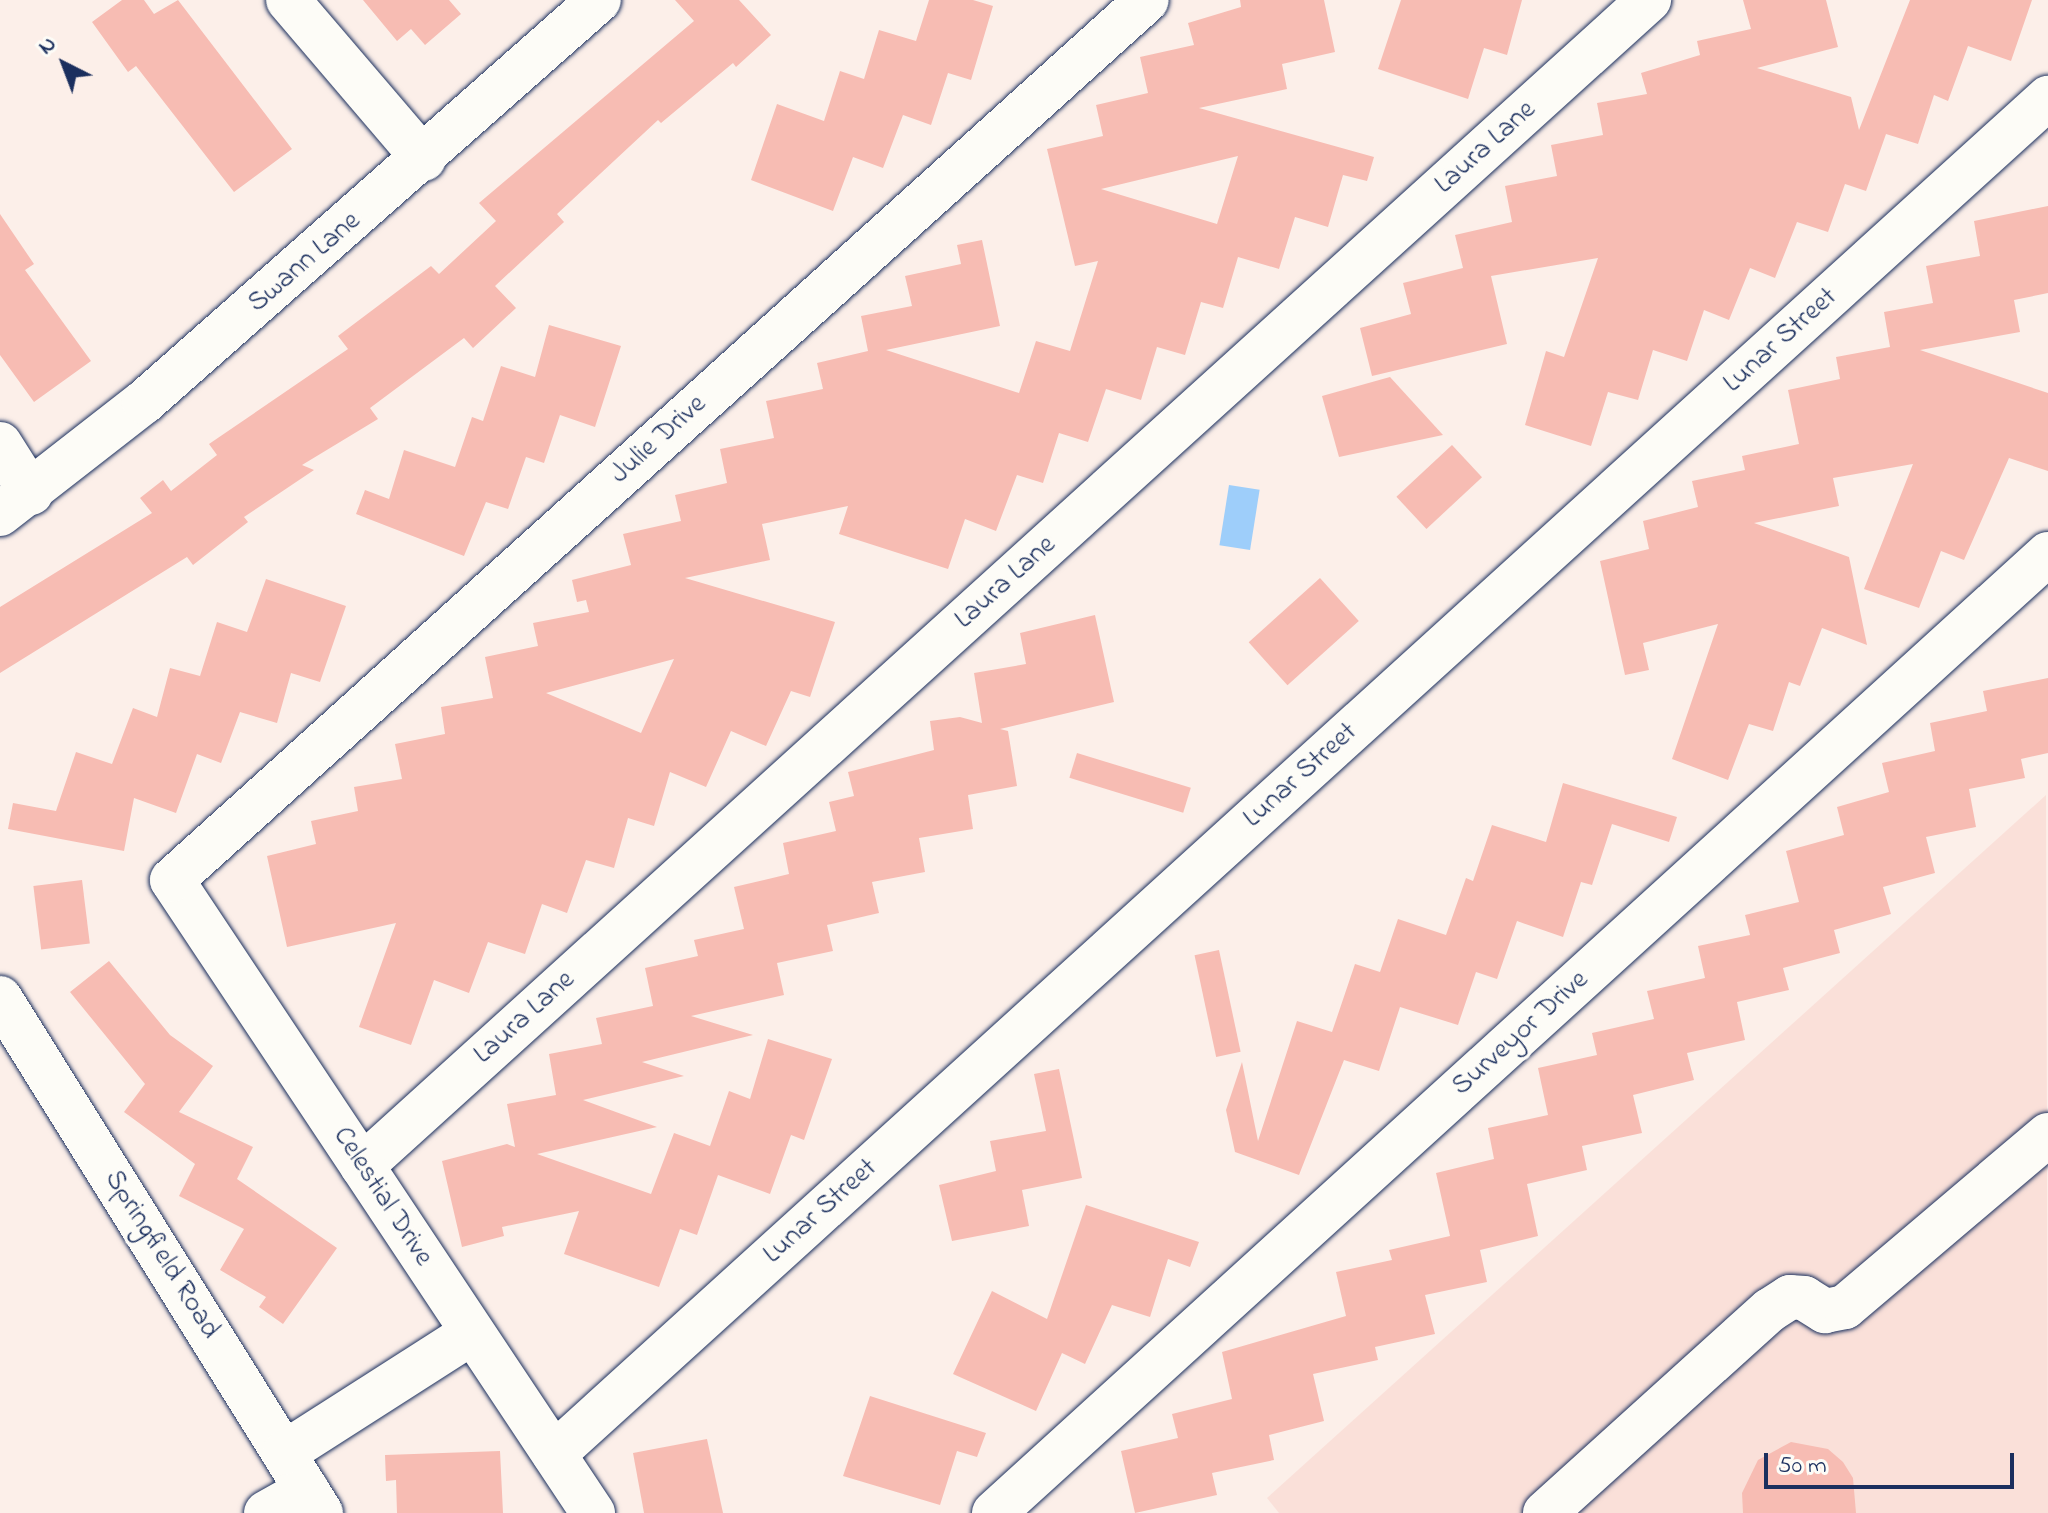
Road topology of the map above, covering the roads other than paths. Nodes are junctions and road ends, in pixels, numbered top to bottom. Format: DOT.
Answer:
graph roads {
  1 [pos="288,0"];
  2 [pos="599,0"];
  3 [pos="1147,0"];
  4 [pos="1649,0"];
  5 [pos="2048,98"];
  6 [pos="424,159"];
  7 [pos="0,444"];
  8 [pos="15,503"];
  9 [pos="2048,554"];
  10 [pos="172,880"];
  11 [pos="0,998"];
  12 [pos="2048,1135"];
  13 [pos="362,1166"];
  14 [pos="472,1333"];
  15 [pos="284,1453"];
  16 [pos="554,1454"];
  17 [pos="314,1501"];
  18 [pos="266,1513"];
  19 [pos="593,1513"];
  20 [pos="994,1513"];
  21 [pos="1545,1513"];
  1 -- 6 [label="street"];
  2 -- 6 [label="street, Swann Lane"];
  3 -- 10 [label="street, Julie Drive"];
  4 -- 13 [label="street, Laura Lane"];
  5 -- 16 [label="street, Lunar Street"];
  6 -- 8 [label="street, Swann Lane"];
  7 -- 8 [label="street"];
  9 -- 20 [label="street, Surveyor Drive"];
  10 -- 13 [label="street, Celestial Drive"];
  11 -- 15 [label="street, Springfield Road"];
  12 -- 21 [label="street"];
  13 -- 14 [label="street, Celestial Drive"];
  14 -- 15 [label="street"];
  14 -- 16 [label="street, Celestial Drive"];
  15 -- 17 [label="street, Springfield Road"];
  16 -- 19 [label="street, Celestial Drive"];
  17 -- 18 [label="street"];
}
